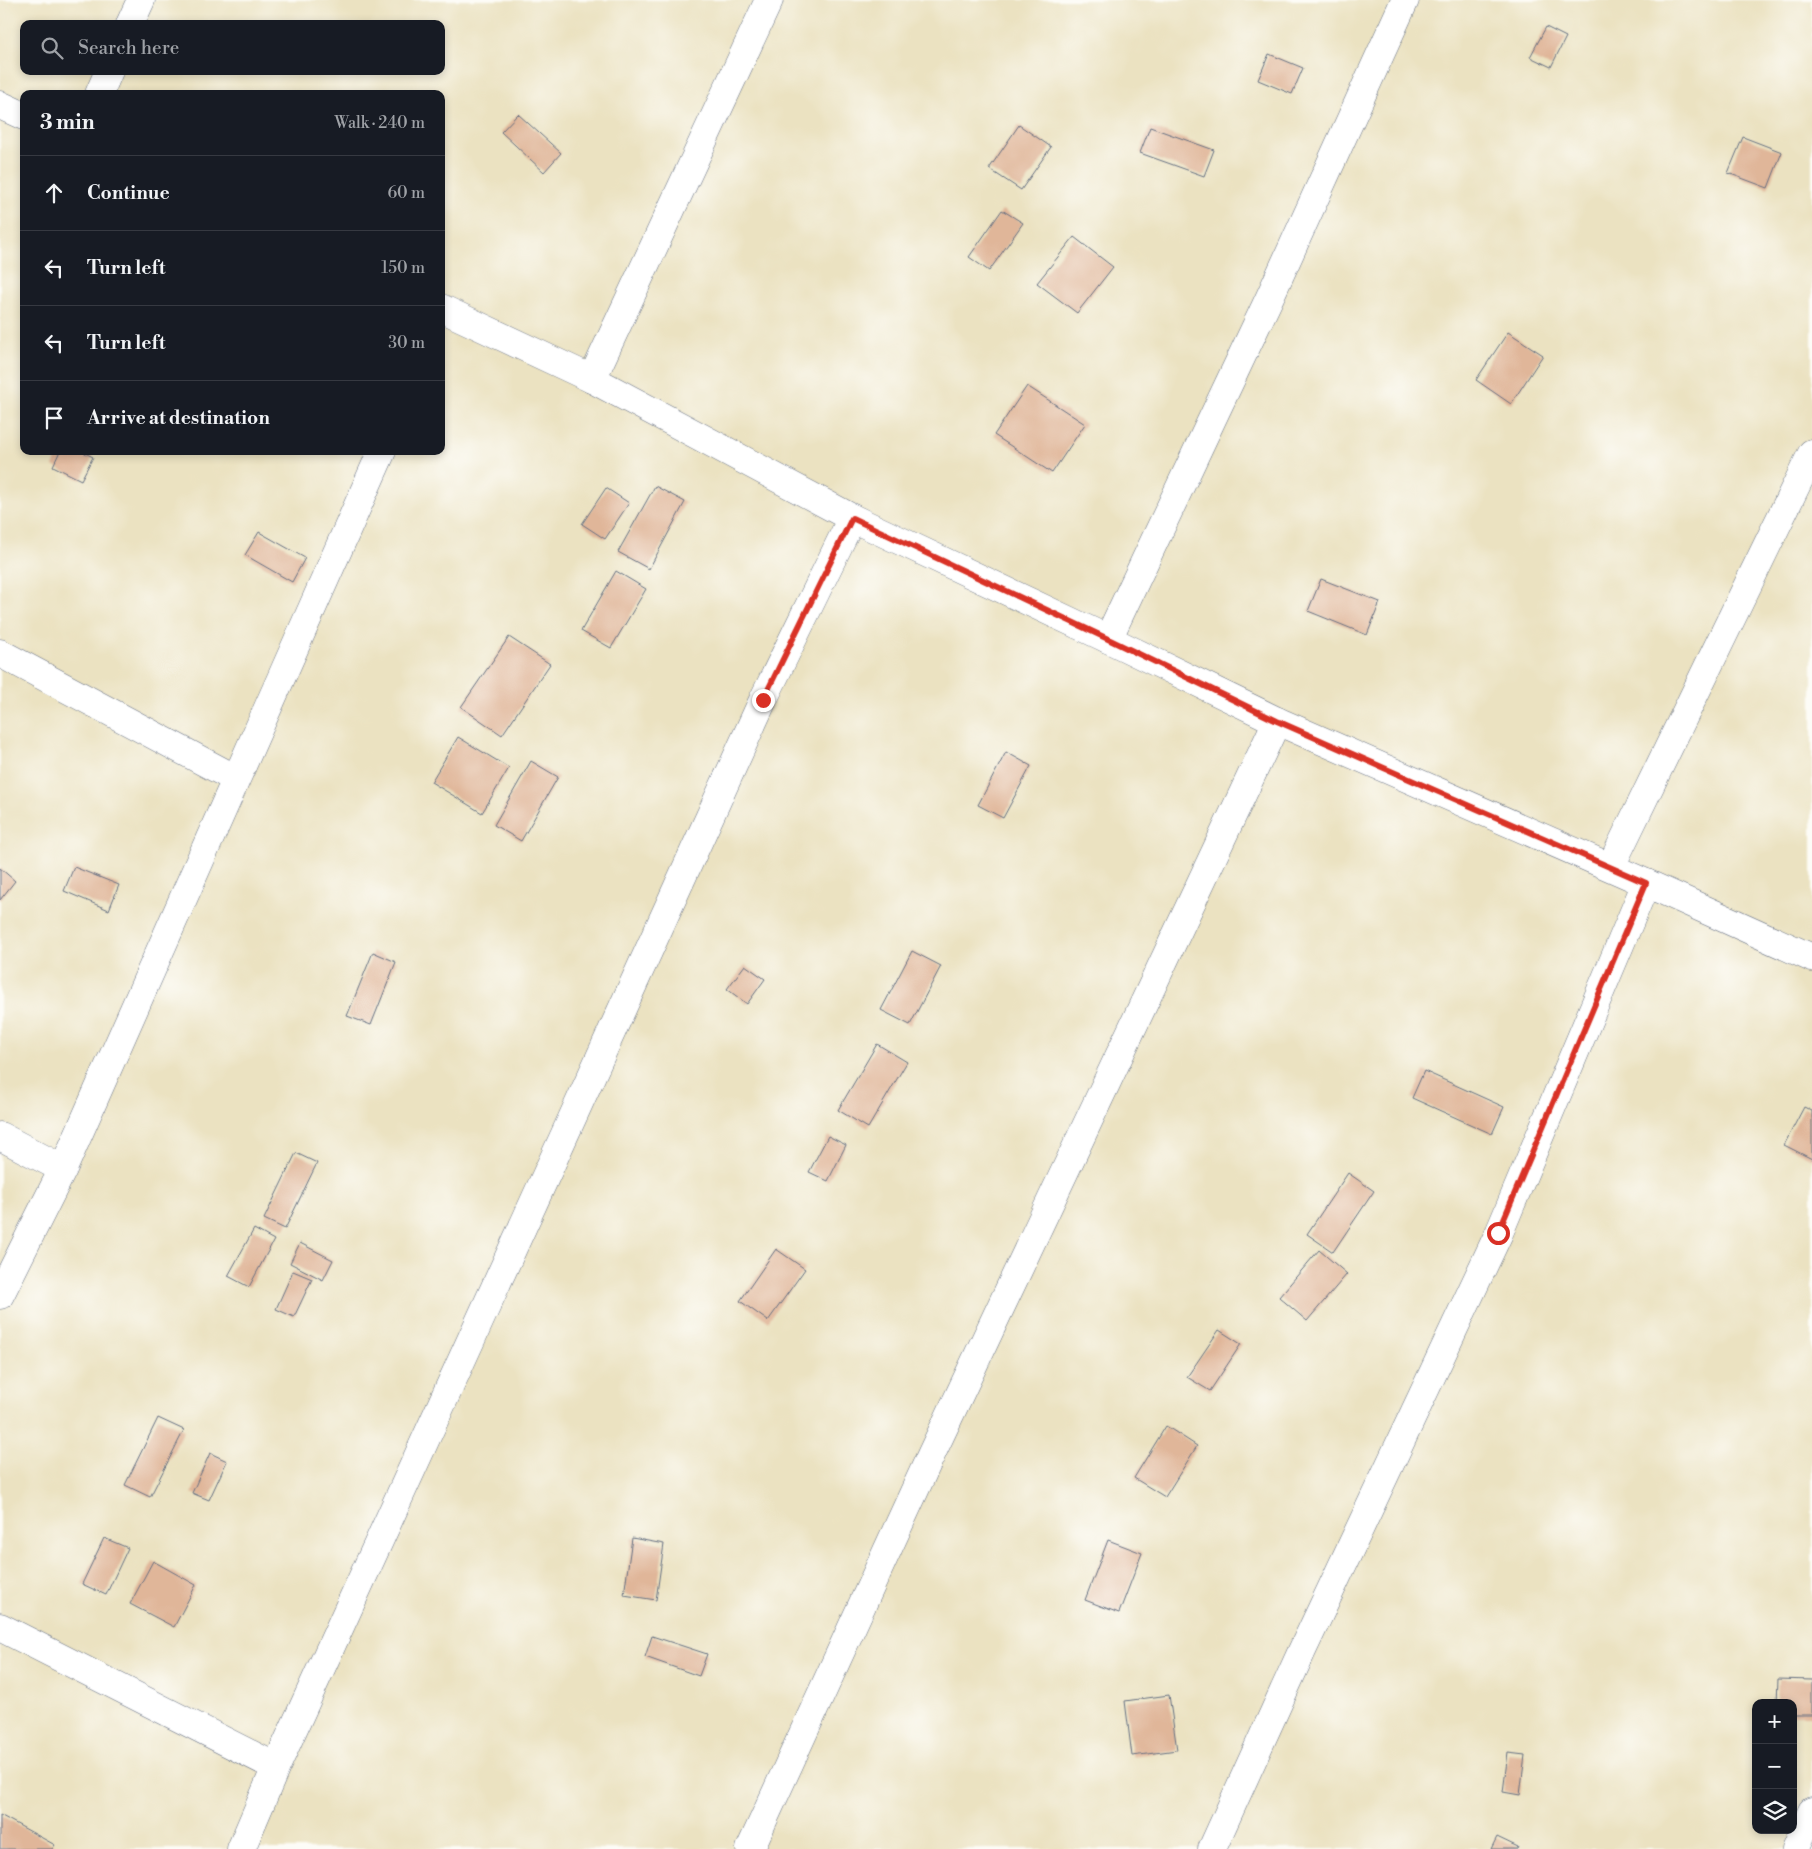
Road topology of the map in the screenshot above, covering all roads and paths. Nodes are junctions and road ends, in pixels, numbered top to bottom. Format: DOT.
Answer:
graph roads {
  1 [pos="141,0"];
  2 [pos="768,0"];
  3 [pos="1405,0"];
  4 [pos="132,20"];
  5 [pos="107,75"];
  6 [pos="102,90"];
  7 [pos="0,105"];
  8 [pos="20,114"];
  9 [pos="445,313"];
  10 [pos="592,379"];
  11 [pos="1812,453"];
  12 [pos="380,455"];
  13 [pos="852,518"];
  14 [pos="1108,639"];
  15 [pos="0,653"];
  16 [pos="1277,721"];
  17 [pos="236,779"];
  18 [pos="1611,866"];
  19 [pos="1646,883"];
  20 [pos="1812,958"];
  21 [pos="0,1136"];
  22 [pos="63,1170"];
  23 [pos="0,1295"];
  24 [pos="0,1627"];
  25 [pos="276,1767"];
  26 [pos="1812,1811"];
  27 [pos="241,1849"];
  28 [pos="750,1849"];
  29 [pos="1212,1849"];
  30 [pos="1795,1849"];
  1 -- 4 [label="street"];
  2 -- 10 [label="street"];
  3 -- 14 [label="street"];
  5 -- 6 [label="street"];
  7 -- 8 [label="street"];
  9 -- 10 [label="street"];
  10 -- 13 [label="street"];
  11 -- 18 [label="street"];
  12 -- 17 [label="street"];
  13 -- 14 [label="street"];
  13 -- 25 [label="street"];
  14 -- 16 [label="street"];
  15 -- 17 [label="street"];
  16 -- 18 [label="street"];
  16 -- 28 [label="street"];
  17 -- 22 [label="street"];
  18 -- 19 [label="street"];
  19 -- 20 [label="street"];
  19 -- 29 [label="street"];
  21 -- 22 [label="street"];
  22 -- 23 [label="street"];
  24 -- 25 [label="street"];
  25 -- 27 [label="street"];
  26 -- 30 [label="street"];
}
